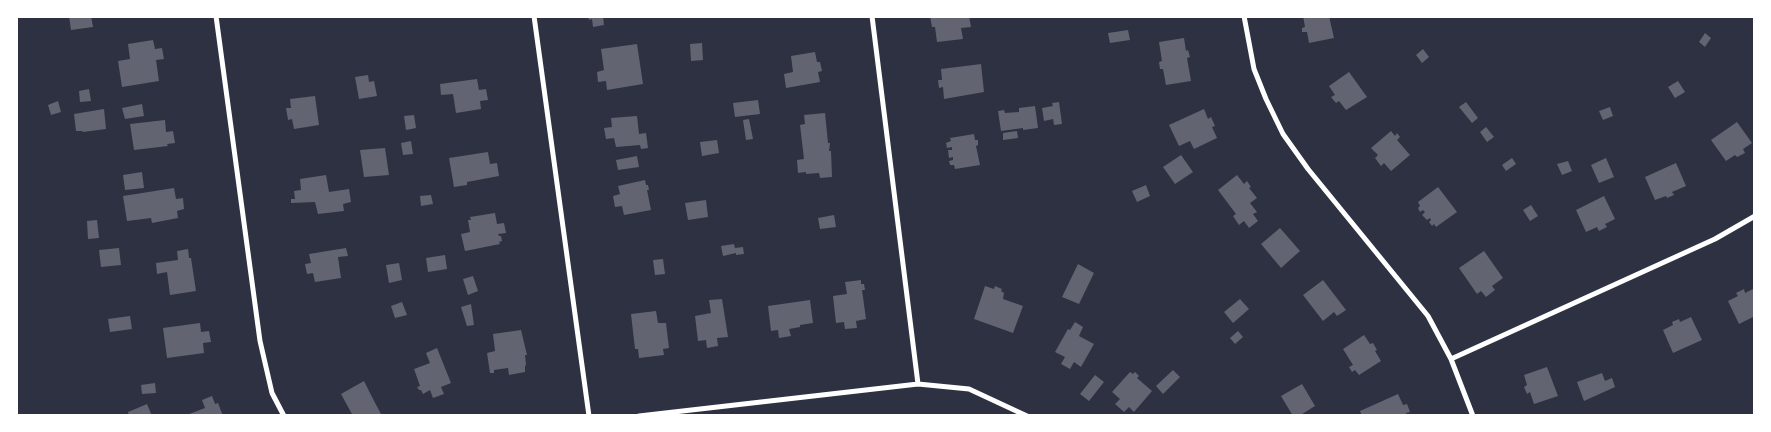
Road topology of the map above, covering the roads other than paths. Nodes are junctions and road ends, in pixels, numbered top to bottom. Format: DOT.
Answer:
graph roads {
  1 [pos="216,16"];
  2 [pos="534,16"];
  3 [pos="872,16"];
  4 [pos="1244,16"];
  5 [pos="1755,216"];
  6 [pos="1451,360"];
  7 [pos="918,384"];
  8 [pos="284,416"];
  9 [pos="589,416"];
  10 [pos="638,416"];
  11 [pos="1027,416"];
  12 [pos="1473,416"];
  1 -- 8 [label="street"];
  2 -- 9 [label="street"];
  3 -- 7 [label="street"];
  4 -- 6 [label="street"];
  5 -- 6 [label="street"];
  6 -- 12 [label="street"];
  7 -- 10 [label="street"];
  7 -- 11 [label="street"];
}
